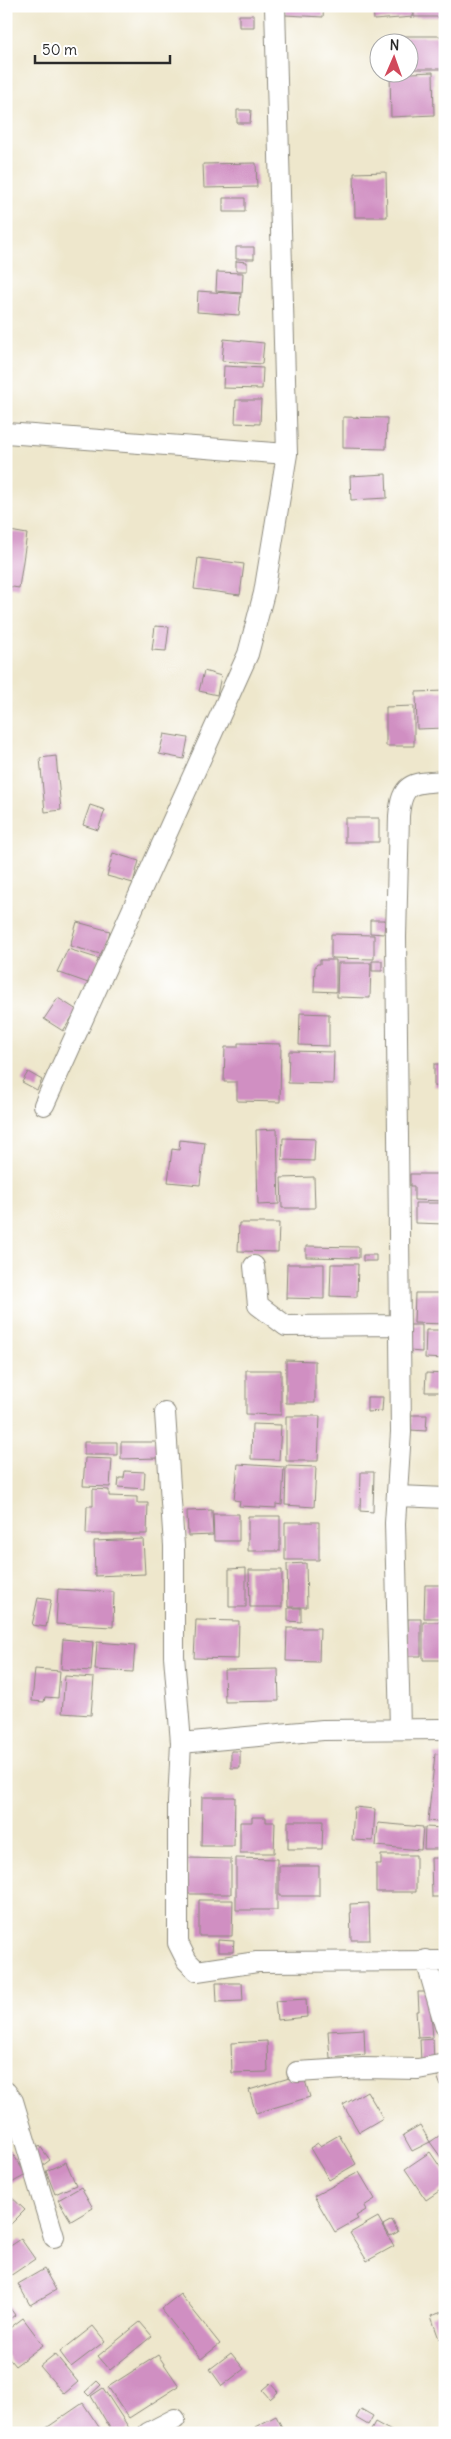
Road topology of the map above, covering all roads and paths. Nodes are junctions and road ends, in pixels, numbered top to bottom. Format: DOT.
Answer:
graph roads {
  1 [pos="275,6"];
  2 [pos="6,432"];
  3 [pos="287,454"];
  4 [pos="445,782"];
  5 [pos="44,1105"];
  6 [pos="254,1266"];
  7 [pos="399,1325"];
  8 [pos="165,1413"];
  9 [pos="399,1496"];
  10 [pos="445,1498"];
  11 [pos="400,1728"];
  12 [pos="445,1729"];
  13 [pos="181,1742"];
  14 [pos="436,1961"];
  15 [pos="445,2026"];
  16 [pos="445,2064"];
  17 [pos="297,2072"];
  18 [pos="8,2100"];
  19 [pos="54,2237"];
  20 [pos="174,2419"];
  21 [pos="148,2433"];
  1 -- 3 [label="street"];
  2 -- 3 [label="street"];
  3 -- 5 [label="street"];
  4 -- 7 [label="street"];
  6 -- 7 [label="street"];
  7 -- 9 [label="street"];
  8 -- 13 [label="street"];
  9 -- 10 [label="street"];
  9 -- 11 [label="street"];
  11 -- 12 [label="street"];
  11 -- 13 [label="street"];
  13 -- 14 [label="street"];
  14 -- 15 [label="street"];
  16 -- 17 [label="street"];
  18 -- 19 [label="street"];
  20 -- 21 [label="street"];
}
